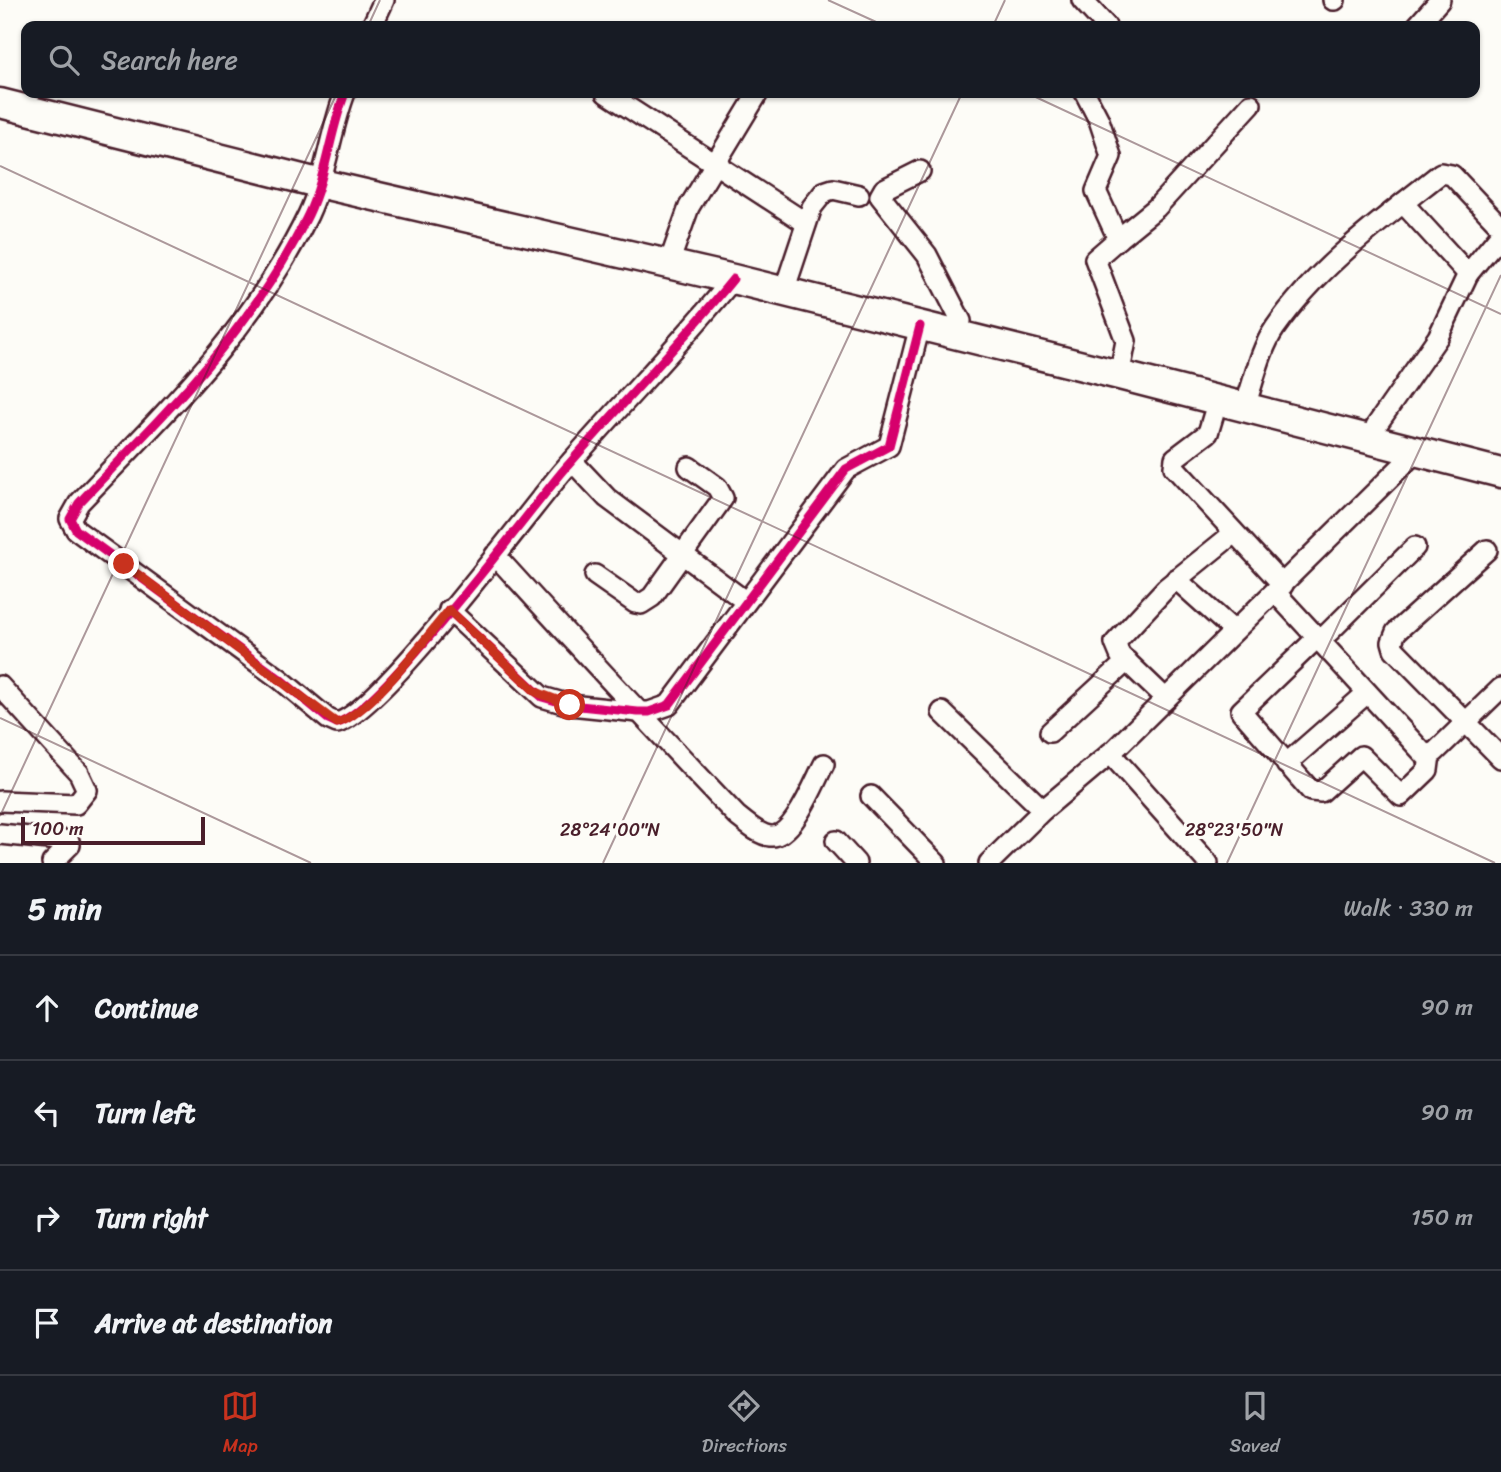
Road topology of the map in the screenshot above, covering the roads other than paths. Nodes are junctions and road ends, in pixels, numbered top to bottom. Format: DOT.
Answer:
graph roads {
  1 [pos="384,0"];
  2 [pos="1082,0"];
  3 [pos="1440,0"];
  4 [pos="374,21"];
  5 [pos="1101,21"];
  6 [pos="1421,21"];
  7 [pos="0,89"];
  8 [pos="21,95"];
  9 [pos="33,98"];
  10 [pos="343,98"];
  11 [pos="614,98"];
  12 [pos="755,98"];
  13 [pos="1088,98"];
  14 [pos="0,103"];
  15 [pos="1251,104"];
  16 [pos="713,163"];
  17 [pos="919,171"];
  18 [pos="320,176"];
  19 [pos="859,195"];
  20 [pos="1403,203"];
  21 [pos="806,223"];
  22 [pos="1501,227"];
  23 [pos="1501,234"];
  24 [pos="1118,239"];
  25 [pos="673,252"];
  26 [pos="1468,274"];
  27 [pos="733,279"];
  28 [pos="788,279"];
  29 [pos="961,321"];
  30 [pos="920,326"];
  31 [pos="1122,361"];
  32 [pos="1249,394"];
  33 [pos="1218,400"];
  34 [pos="1377,426"];
  35 [pos="1417,451"];
  36 [pos="1501,458"];
  37 [pos="572,461"];
  38 [pos="689,467"];
  39 [pos="1501,473"];
  40 [pos="1234,533"];
  41 [pos="1415,547"];
  42 [pos="1487,550"];
  43 [pos="495,555"];
  44 [pos="683,556"];
  45 [pos="595,575"];
  46 [pos="1176,579"];
  47 [pos="1279,588"];
  48 [pos="745,601"];
  49 [pos="449,610"];
  50 [pos="1234,631"];
  51 [pos="1318,640"];
  52 [pos="1127,662"];
  53 [pos="0,686"];
  54 [pos="1501,688"];
  55 [pos="1367,694"];
  56 [pos="1166,699"];
  57 [pos="638,712"];
  58 [pos="942,712"];
  59 [pos="1466,724"];
  60 [pos="1050,732"];
  61 [pos="1110,753"];
  62 [pos="1430,755"];
  63 [pos="1501,758"];
  64 [pos="824,764"];
  65 [pos="1286,764"];
  66 [pos="871,796"];
  67 [pos="0,801"];
  68 [pos="1043,810"];
  69 [pos="0,834"];
  70 [pos="836,841"];
  71 [pos="52,863"];
  72 [pos="856,863"];
  73 [pos="936,863"];
  74 [pos="989,863"];
  75 [pos="1209,863"];
  1 -- 4 [label="street"];
  2 -- 5 [label="street"];
  3 -- 6 [label="street"];
  7 -- 8 [label="highway"];
  9 -- 18 [label="highway"];
  10 -- 18 [label="street"];
  11 -- 16 [label="street"];
  12 -- 16 [label="street"];
  13 -- 24 [label="street"];
  14 -- 18 [label="highway"];
  15 -- 24 [label="street"];
  16 -- 21 [label="street"];
  16 -- 25 [label="street"];
  17 -- 29 [label="street"];
  18 -- 25 [label="highway"];
  18 -- 27 [label="highway"];
  18 -- 49 [label="street"];
  19 -- 21 [label="street"];
  20 -- 22 [label="street"];
  20 -- 26 [label="street"];
  20 -- 32 [label="street"];
  21 -- 28 [label="street"];
  23 -- 26 [label="street"];
  24 -- 31 [label="street"];
  25 -- 28 [label="highway"];
  26 -- 34 [label="street"];
  27 -- 30 [label="highway"];
  27 -- 37 [label="street"];
  28 -- 29 [label="highway"];
  29 -- 31 [label="highway"];
  30 -- 33 [label="highway"];
  30 -- 48 [label="street"];
  31 -- 32 [label="highway"];
  32 -- 34 [label="highway"];
  33 -- 35 [label="highway"];
  33 -- 40 [label="street"];
  34 -- 36 [label="highway"];
  35 -- 39 [label="highway"];
  35 -- 47 [label="street"];
  37 -- 43 [label="street"];
  37 -- 44 [label="street"];
  38 -- 44 [label="street"];
  40 -- 46 [label="street"];
  40 -- 47 [label="street"];
  41 -- 51 [label="street"];
  42 -- 59 [label="street"];
  43 -- 49 [label="street"];
  43 -- 57 [label="street"];
  44 -- 45 [label="street"];
  44 -- 48 [label="street"];
  46 -- 50 [label="street"];
  46 -- 52 [label="street"];
  47 -- 50 [label="street"];
  47 -- 51 [label="street"];
  48 -- 57 [label="street"];
  49 -- 57 [label="street"];
  50 -- 56 [label="street"];
  51 -- 55 [label="street"];
  51 -- 65 [label="street"];
  52 -- 56 [label="street"];
  52 -- 60 [label="street"];
  53 -- 67 [label="street"];
  54 -- 59 [label="street"];
  55 -- 62 [label="street"];
  55 -- 65 [label="street"];
  56 -- 61 [label="street"];
  57 -- 64 [label="street"];
  58 -- 68 [label="street"];
  59 -- 62 [label="street"];
  59 -- 63 [label="street"];
  61 -- 68 [label="street"];
  61 -- 75 [label="street"];
  62 -- 65 [label="street"];
  66 -- 73 [label="street"];
  68 -- 74 [label="street"];
  69 -- 71 [label="street"];
  70 -- 72 [label="street"];
}
